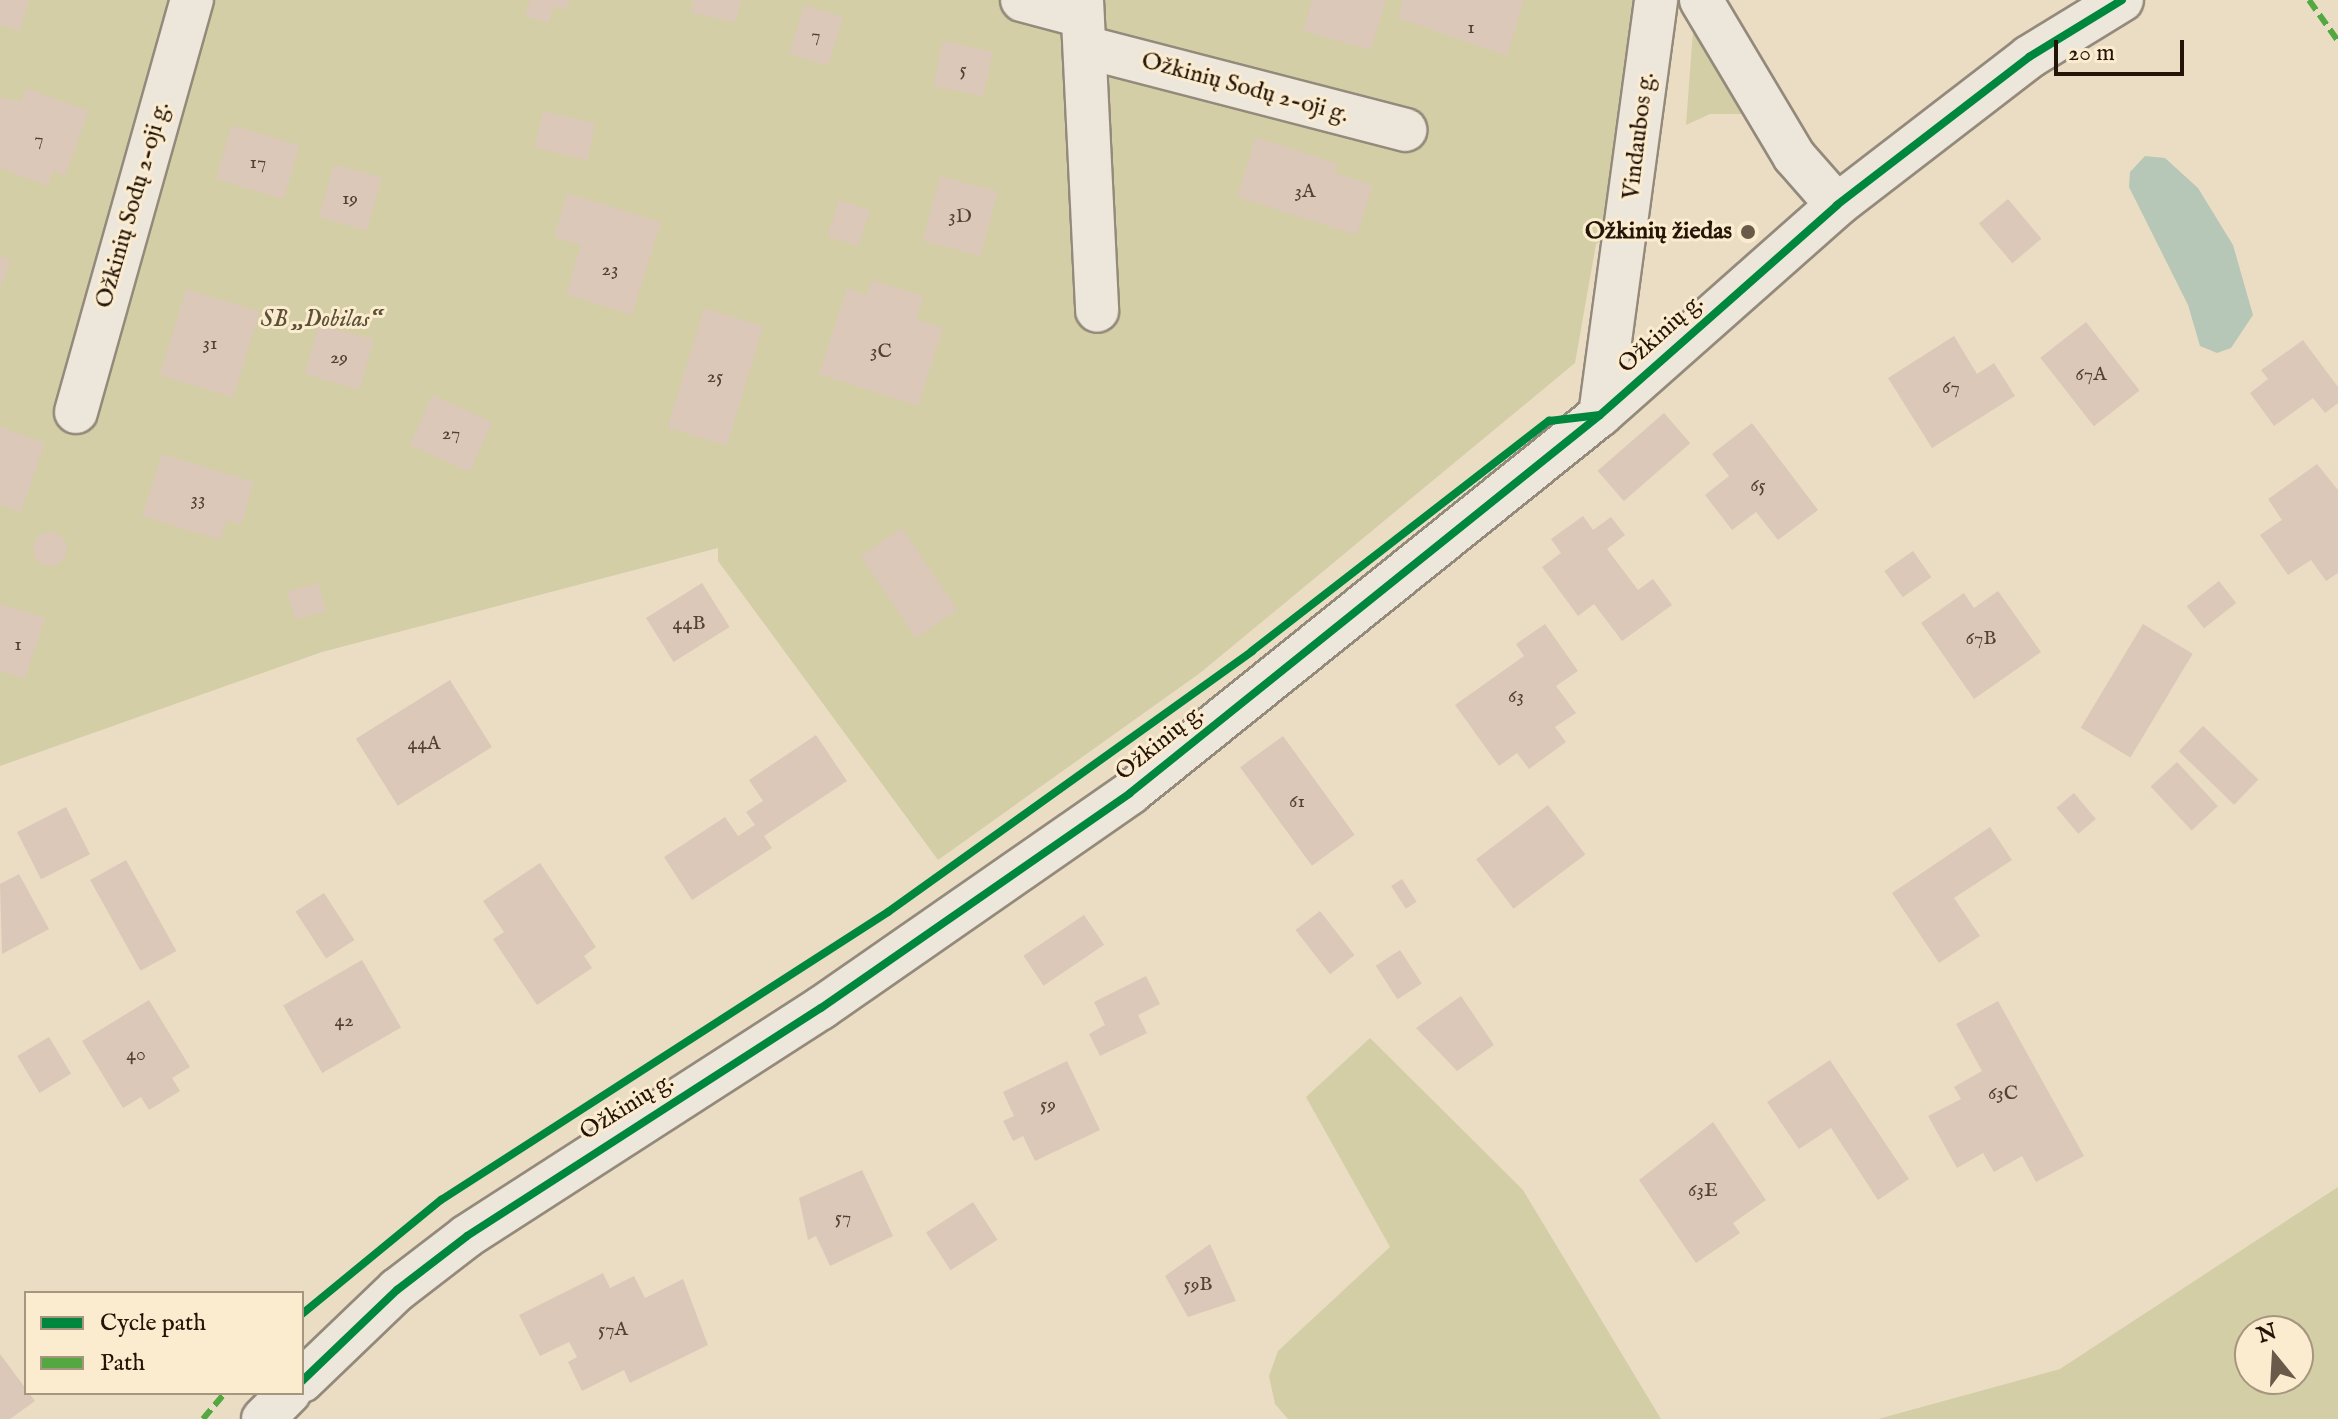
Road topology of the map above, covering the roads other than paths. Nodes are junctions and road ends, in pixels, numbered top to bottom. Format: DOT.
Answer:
graph roads {
  1 [pos="192,0"];
  2 [pos="1022,0"];
  3 [pos="1656,0"];
  4 [pos="1701,0"];
  5 [pos="2122,0"];
  6 [pos="1083,21"];
  7 [pos="1405,130"];
  8 [pos="1837,205"];
  9 [pos="1097,311"];
  10 [pos="76,412"];
  11 [pos="1600,415"];
  12 [pos="304,1379"];
  13 [pos="287,1395"];
  14 [pos="263,1419"];
  1 -- 10 [label="street, Ožkinių Sodų 2-oji g."];
  2 -- 6 [label="street, Ožkinių Sodų 2-oji g."];
  3 -- 11 [label="street, Vindaubos g."];
  4 -- 8 [label="street"];
  5 -- 8 [label="street, Ožkinių g."];
  6 -- 7 [label="street, Ožkinių Sodų 2-oji g."];
  6 -- 9 [label="street"];
  8 -- 11 [label="street, Ožkinių g."];
  11 -- 12 [label="street, Ožkinių g."];
  13 -- 14 [label="street"];
}
